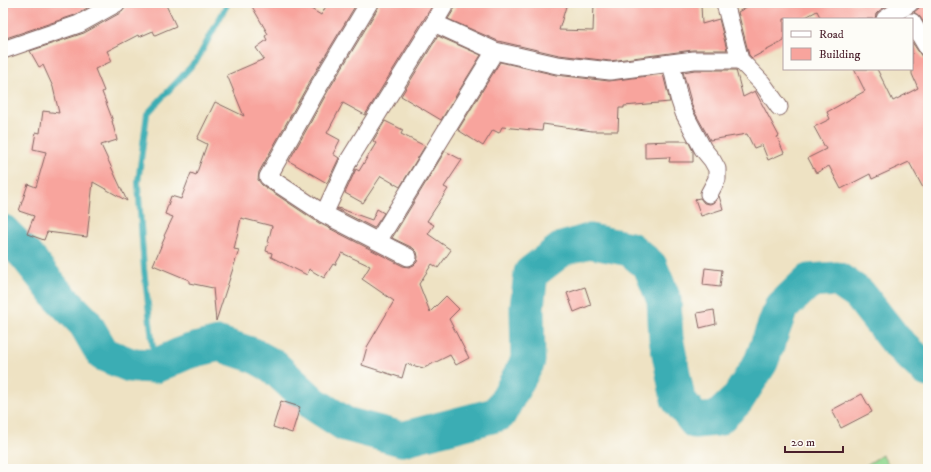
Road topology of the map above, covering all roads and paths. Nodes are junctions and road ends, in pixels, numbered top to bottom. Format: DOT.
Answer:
graph roads {
  1 [pos="117,3"];
  2 [pos="369,3"];
  3 [pos="446,3"];
  4 [pos="725,3"];
  5 [pos="908,10"];
  6 [pos="888,18"];
  7 [pos="434,23"];
  8 [pos="913,24"];
  9 [pos="928,49"];
  10 [pos="3,50"];
  11 [pos="495,51"];
  12 [pos="740,60"];
  13 [pos="671,63"];
  14 [pos="779,108"];
  15 [pos="709,194"];
  16 [pos="324,214"];
  17 [pos="378,241"];
  18 [pos="408,257"];
  1 -- 10 [label="street"];
  2 -- 16 [label="street"];
  3 -- 7 [label="street"];
  4 -- 12 [label="street"];
  5 -- 6 [label="street"];
  7 -- 11 [label="street"];
  7 -- 16 [label="street"];
  8 -- 9 [label="street"];
  11 -- 13 [label="street"];
  11 -- 17 [label="street"];
  12 -- 13 [label="street"];
  12 -- 14 [label="street"];
  13 -- 15 [label="street"];
  16 -- 17 [label="street"];
  17 -- 18 [label="street"];
}
